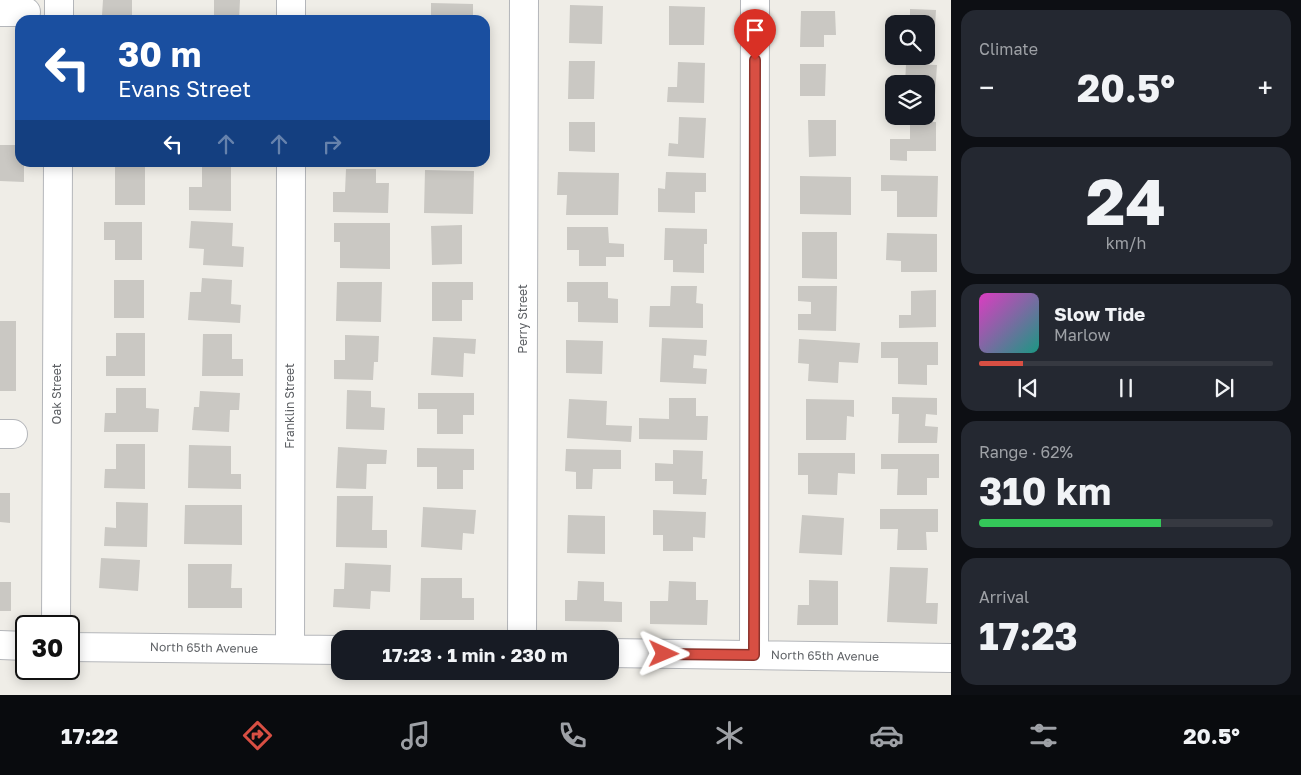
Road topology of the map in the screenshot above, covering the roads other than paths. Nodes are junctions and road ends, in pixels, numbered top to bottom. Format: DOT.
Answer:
graph roads {
  1 [pos="59,0"];
  2 [pos="291,0"];
  3 [pos="524,0"];
  4 [pos="755,0"];
  5 [pos="58,15"];
  6 [pos="291,15"];
  7 [pos="58,167"];
  8 [pos="291,167"];
  9 [pos="56,615"];
  10 [pos="522,630"];
  11 [pos="0,645"];
  12 [pos="15,646"];
  13 [pos="80,647"];
  14 [pos="290,650"];
  15 [pos="331,650"];
  16 [pos="619,654"];
  17 [pos="754,655"];
  18 [pos="951,658"];
  1 -- 5 [label="street"];
  2 -- 6 [label="street"];
  3 -- 10 [label="street, Perry Street"];
  4 -- 17 [label="street"];
  7 -- 9 [label="street, Oak Street"];
  8 -- 14 [label="street, Franklin Street"];
  11 -- 12 [label="street"];
  13 -- 14 [label="street, North 65th Avenue"];
  14 -- 15 [label="street, North 65th Avenue"];
  16 -- 17 [label="street, North 65th Avenue"];
  17 -- 18 [label="street, North 65th Avenue"];
}
